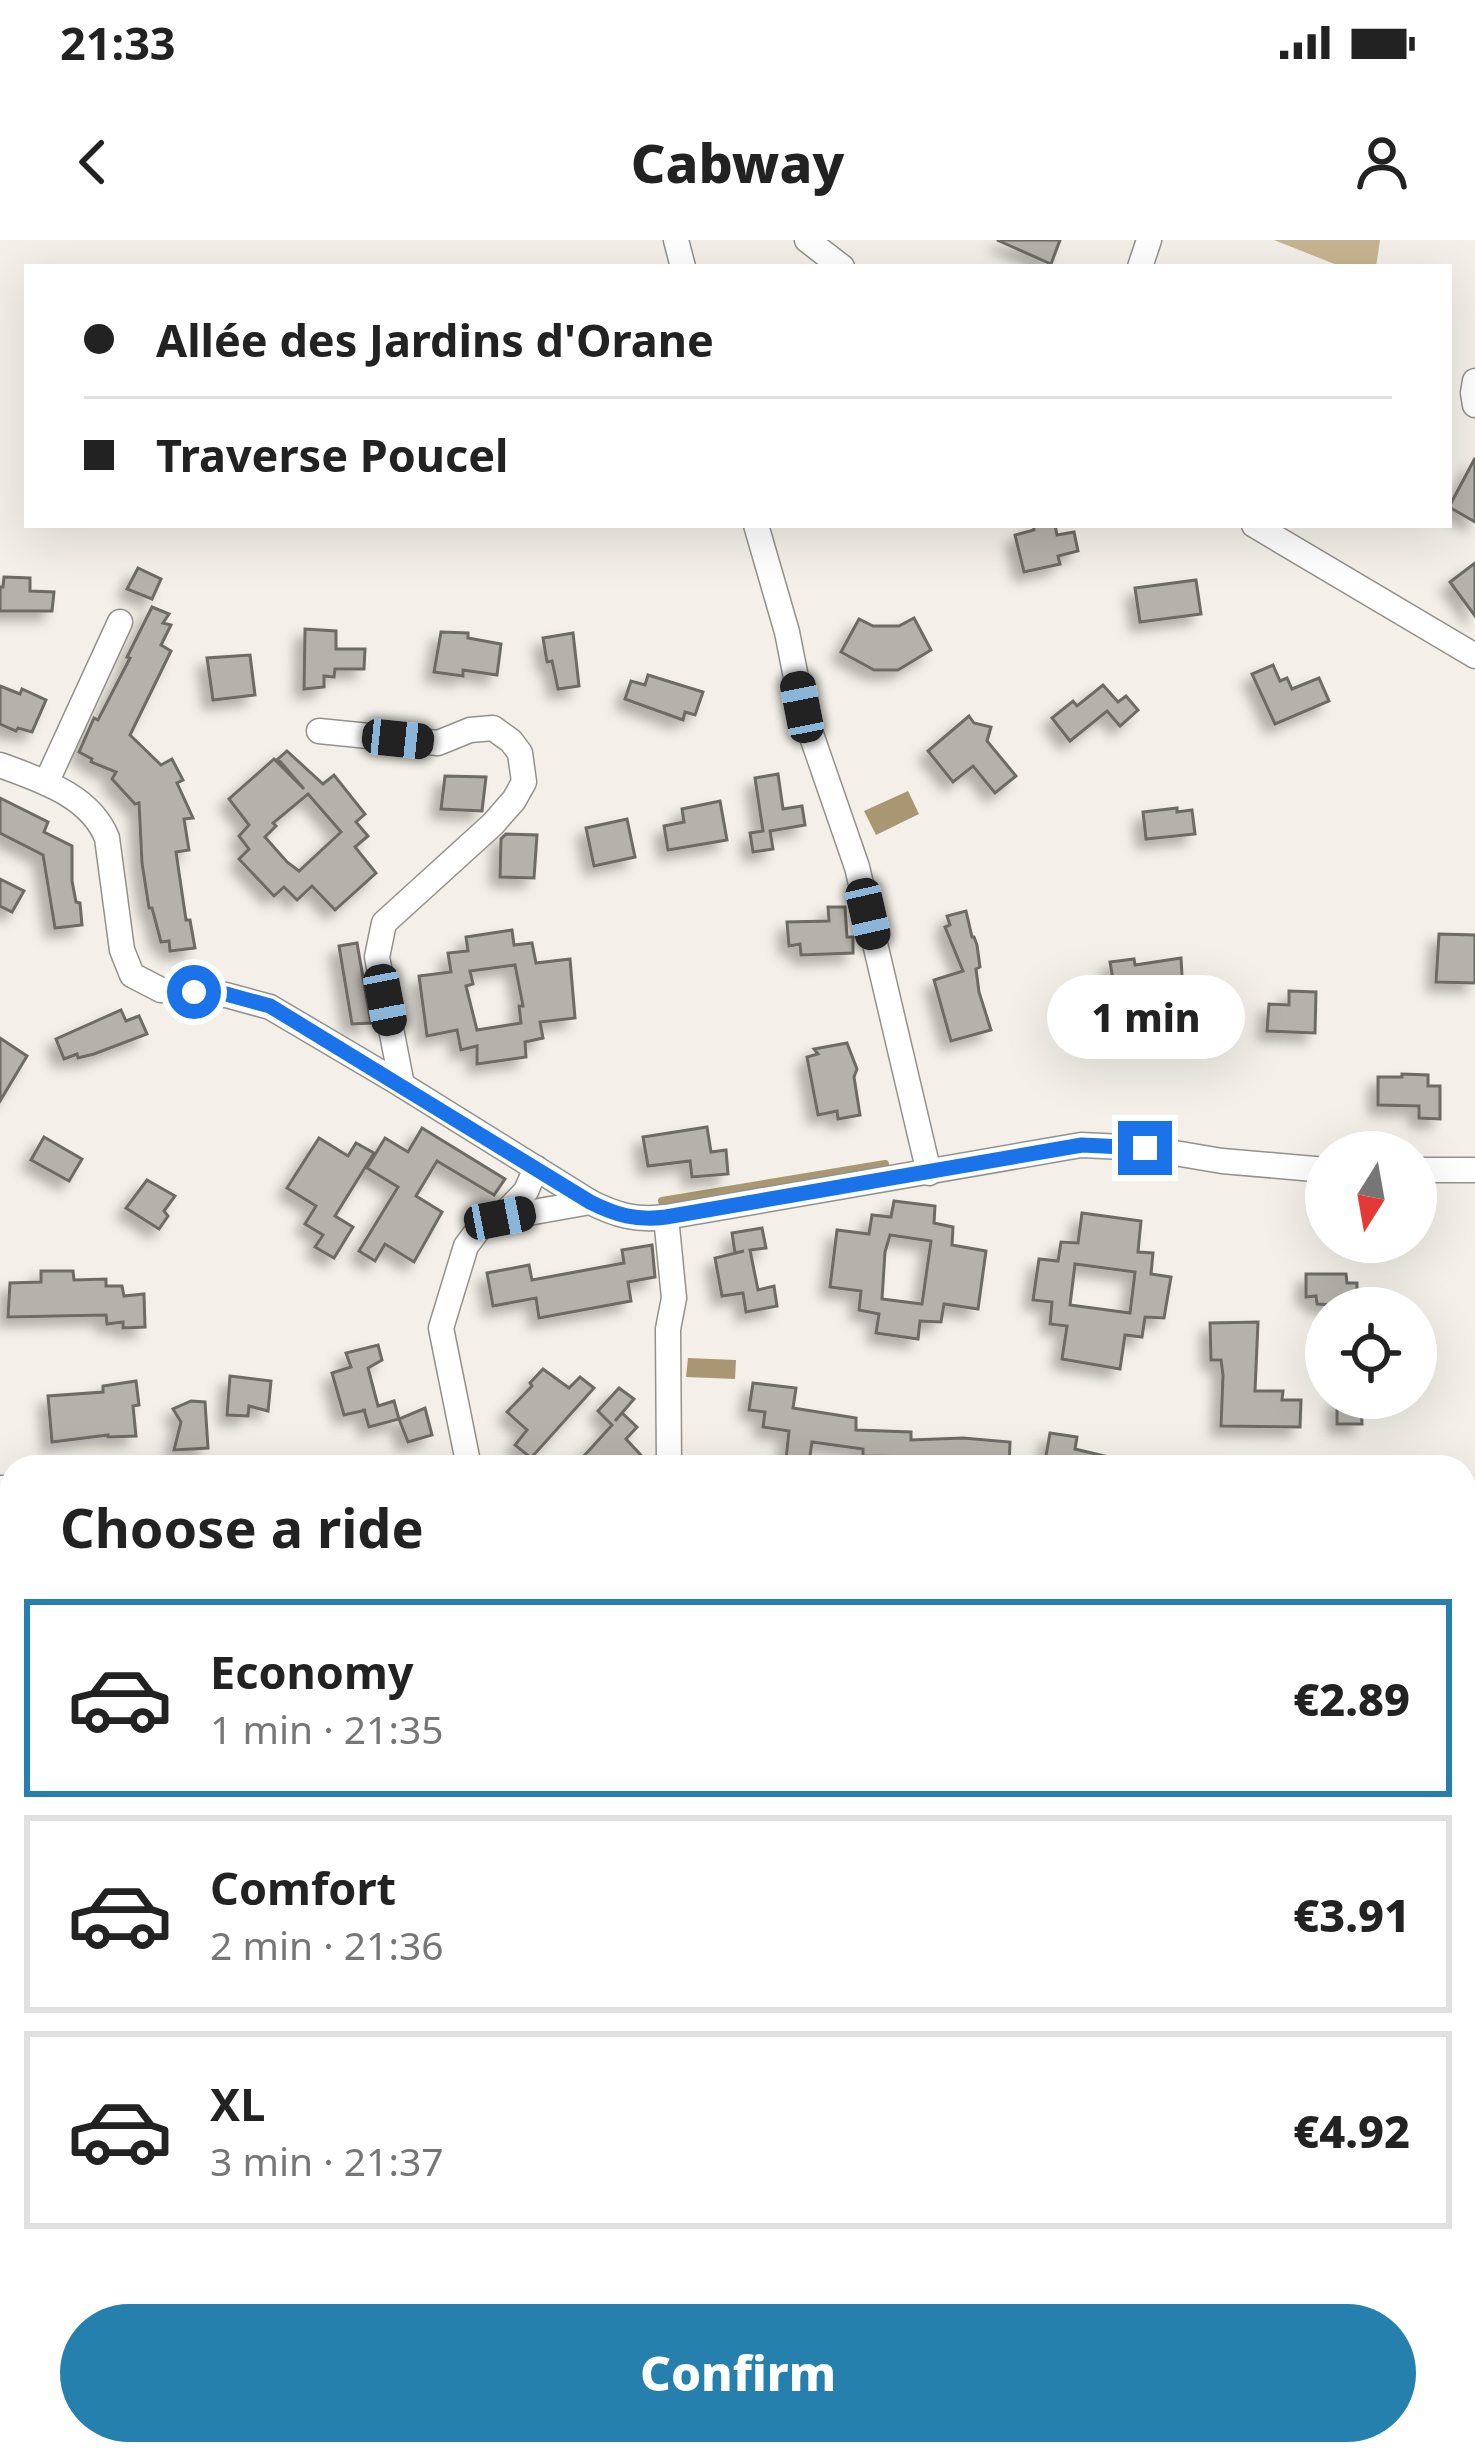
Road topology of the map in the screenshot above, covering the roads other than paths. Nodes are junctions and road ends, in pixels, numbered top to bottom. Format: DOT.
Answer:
graph roads {
  1 [pos="807,240"];
  2 [pos="838,264"];
  3 [pos="1475,382"];
  4 [pos="1475,405"];
  5 [pos="758,528"];
  6 [pos="1259,528"];
  7 [pos="120,622"];
  8 [pos="1475,656"];
  9 [pos="319,731"];
  10 [pos="0,765"];
  11 [pos="46,782"];
  12 [pos="402,1085"];
  13 [pos="536,1168"];
  14 [pos="1305,1168"];
  15 [pos="1437,1170"];
  16 [pos="1475,1170"];
  17 [pos="929,1173"];
  18 [pos="590,1202"];
  19 [pos="666,1217"];
  20 [pos="500,1218"];
  21 [pos="467,1455"];
  22 [pos="669,1455"];
  1 -- 2 [label="street"];
  3 -- 4 [label="street"];
  5 -- 17 [label="street"];
  6 -- 8 [label="street"];
  7 -- 11 [label="street"];
  9 -- 12 [label="street"];
  10 -- 11 [label="street"];
  11 -- 12 [label="street"];
  12 -- 13 [label="street"];
  13 -- 18 [label="street"];
  13 -- 20 [label="street"];
  14 -- 17 [label="street"];
  15 -- 16 [label="street"];
  17 -- 19 [label="street"];
  18 -- 19 [label="street"];
  18 -- 20 [label="street"];
  19 -- 22 [label="street"];
  20 -- 21 [label="street"];
}
